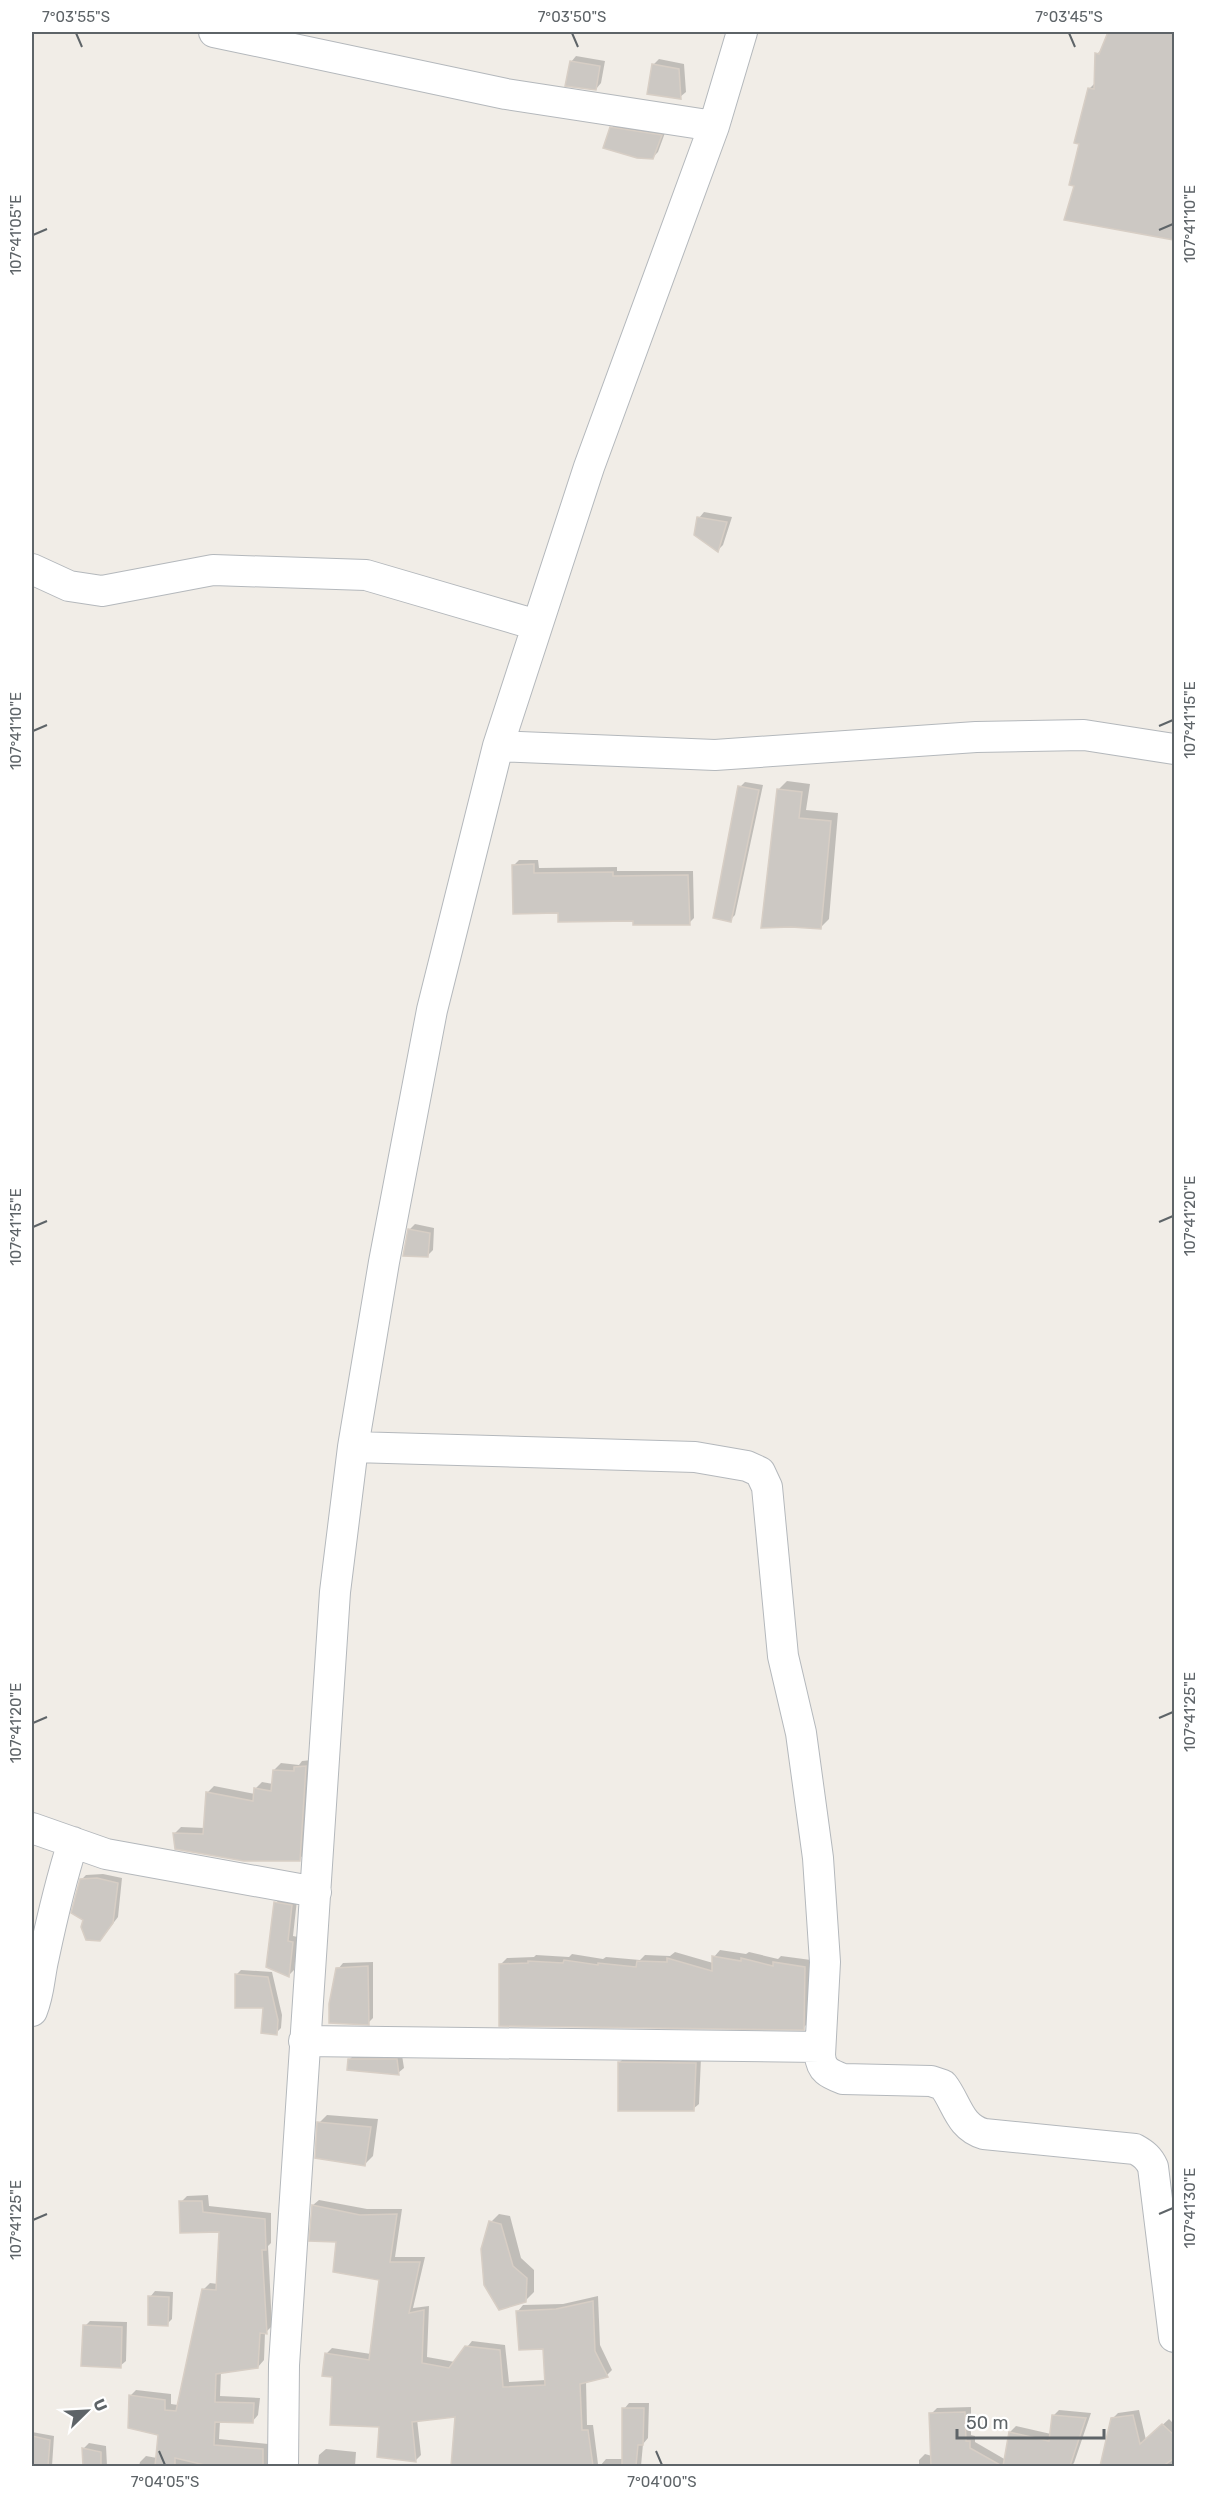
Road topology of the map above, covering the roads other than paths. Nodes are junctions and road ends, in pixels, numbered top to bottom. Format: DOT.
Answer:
graph roads {
  1 [pos="214,32"];
  2 [pos="741,32"];
  3 [pos="714,126"];
  4 [pos="32,569"];
  5 [pos="537,625"];
  6 [pos="498,746"];
  7 [pos="1174,749"];
  8 [pos="354,1447"];
  9 [pos="32,1828"];
  10 [pos="73,1842"];
  11 [pos="315,1892"];
  12 [pos="32,2011"];
  13 [pos="304,2041"];
  14 [pos="820,2047"];
  15 [pos="1174,2337"];
  16 [pos="283,2466"];
  1 -- 3 [label="street"];
  2 -- 3 [label="street"];
  3 -- 5 [label="street"];
  4 -- 5 [label="street"];
  5 -- 6 [label="street"];
  6 -- 7 [label="street"];
  6 -- 8 [label="street"];
  8 -- 11 [label="street"];
  8 -- 14 [label="street"];
  9 -- 10 [label="street"];
  10 -- 11 [label="street"];
  10 -- 12 [label="street"];
  11 -- 13 [label="street"];
  13 -- 14 [label="street"];
  13 -- 16 [label="street"];
  14 -- 15 [label="street"];
}
